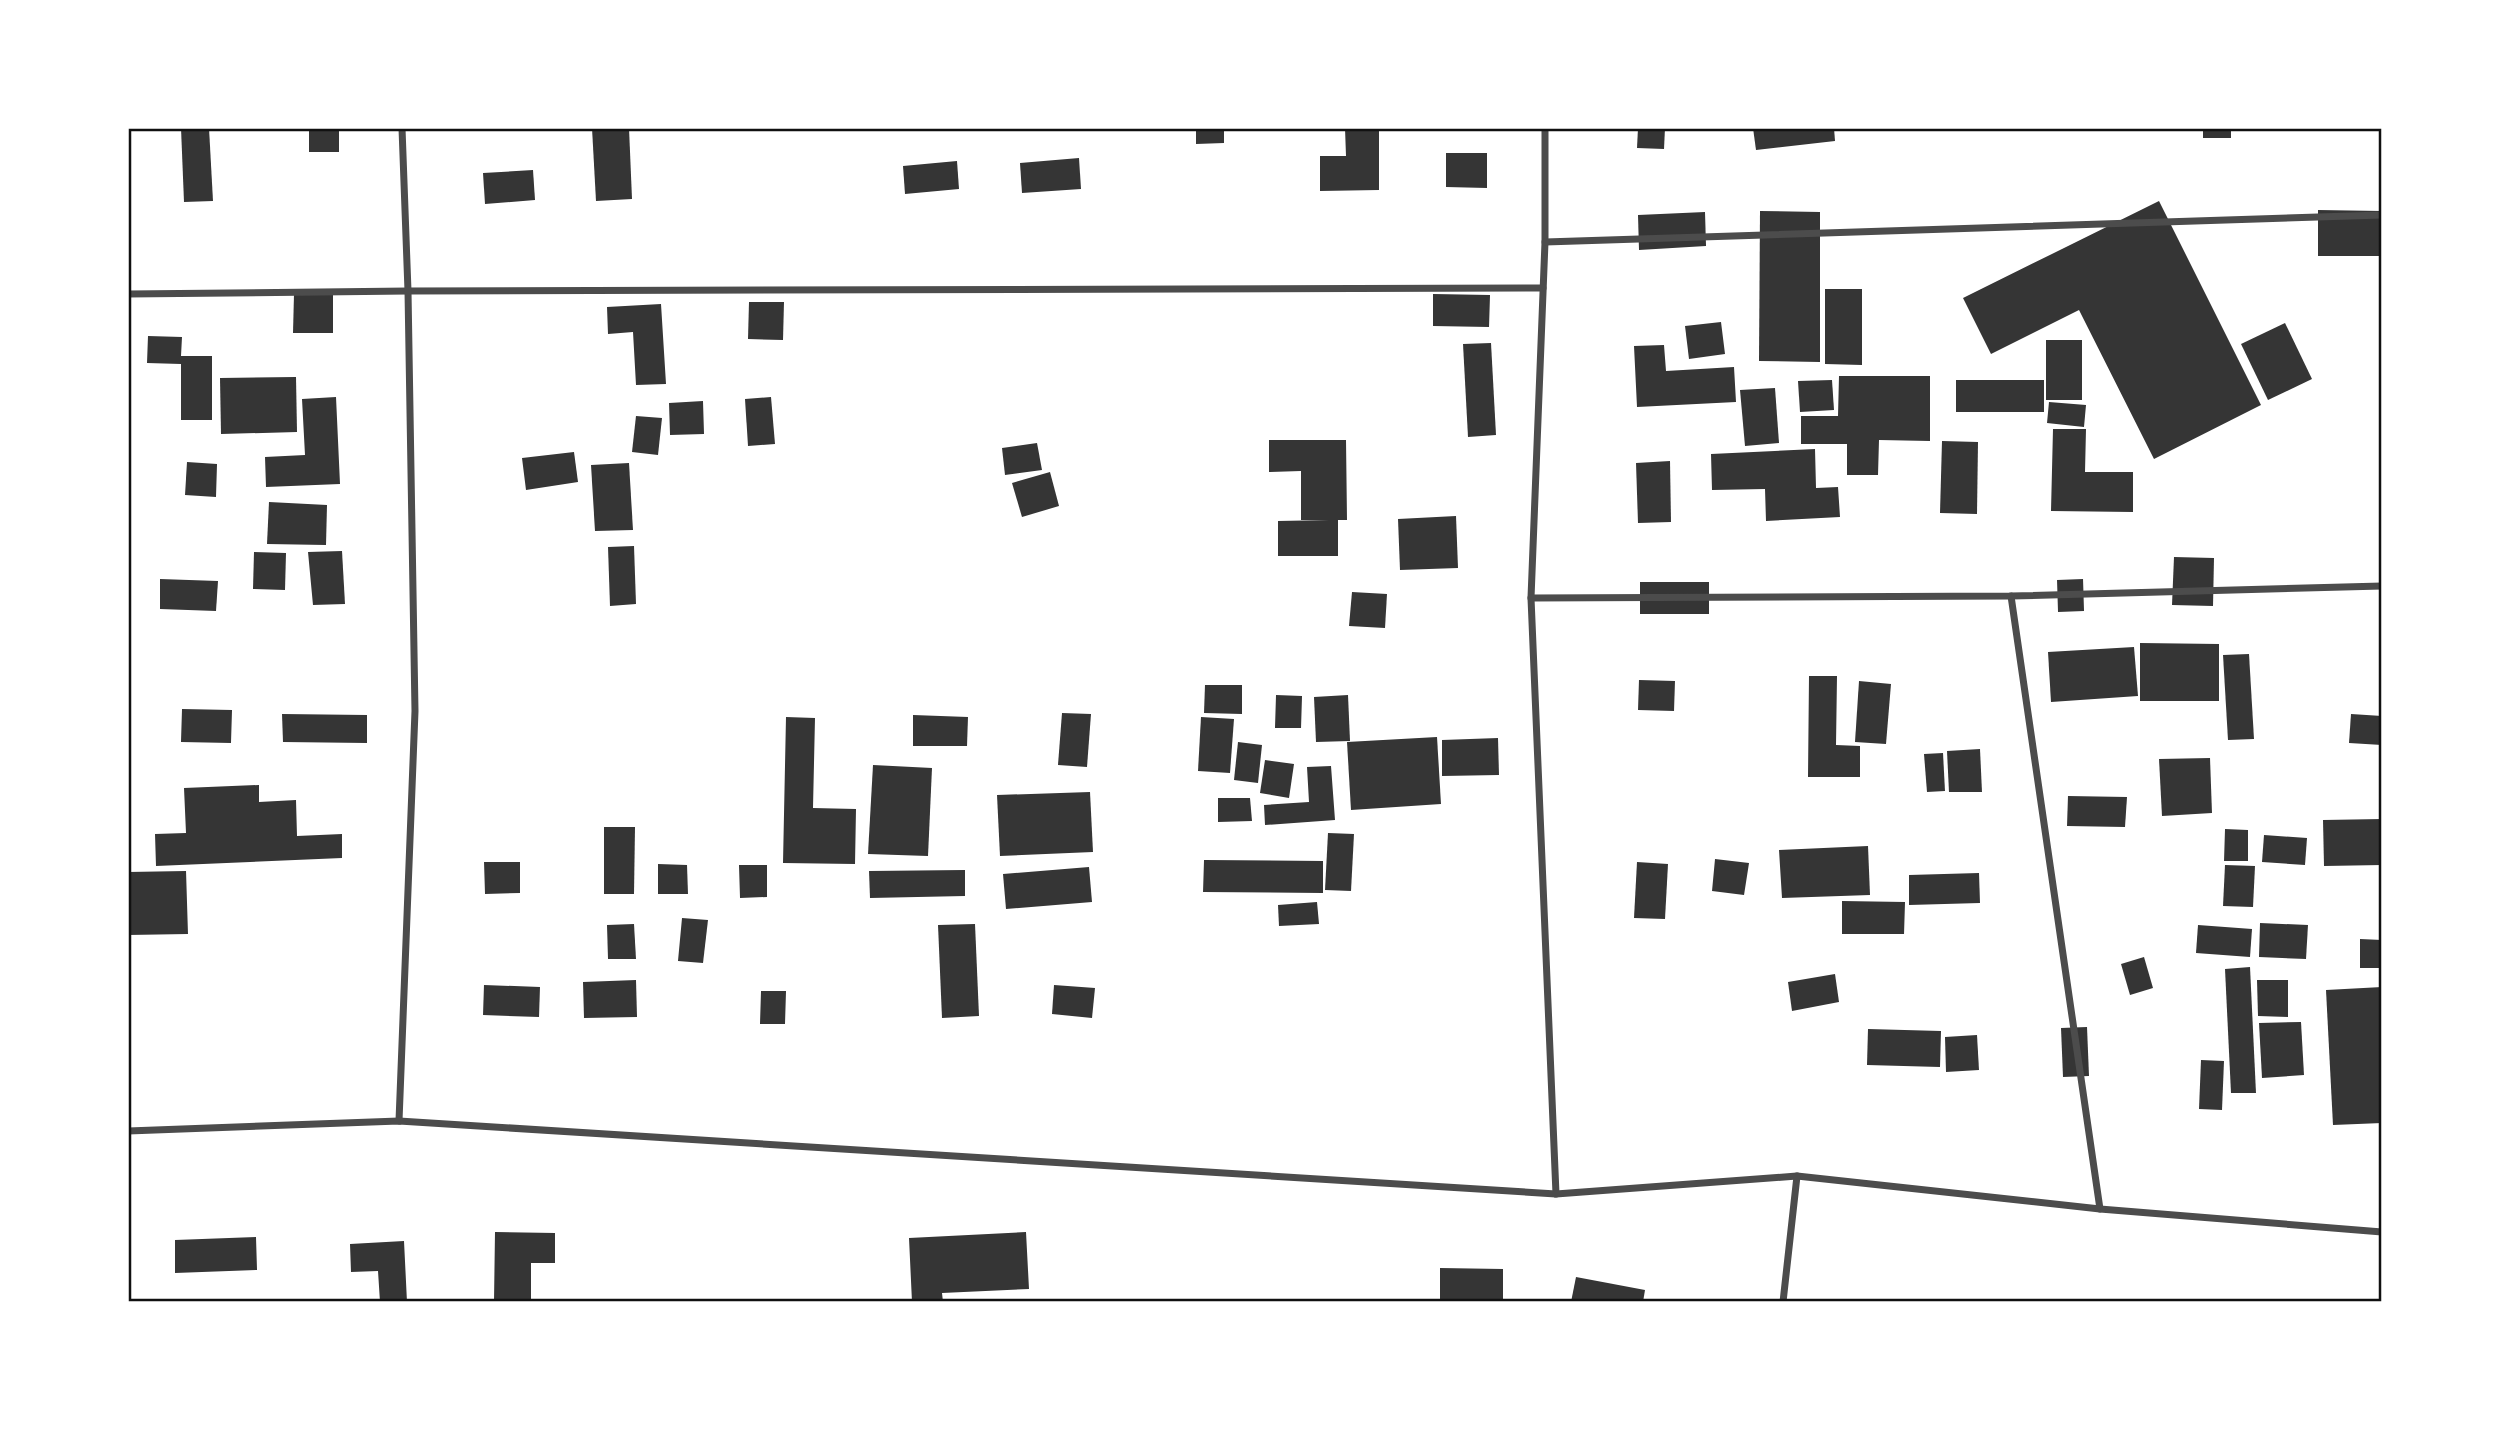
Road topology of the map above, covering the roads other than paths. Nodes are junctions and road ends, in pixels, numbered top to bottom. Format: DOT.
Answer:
graph roads {
  1 [pos="402,128"];
  2 [pos="1545,128"];
  3 [pos="2382,215"];
  4 [pos="1545,242"];
  5 [pos="1543,288"];
  6 [pos="408,291"];
  7 [pos="128,295"];
  8 [pos="2382,586"];
  9 [pos="2011,596"];
  10 [pos="1531,598"];
  11 [pos="399,1121"];
  12 [pos="128,1131"];
  13 [pos="1797,1176"];
  14 [pos="1556,1194"];
  15 [pos="2100,1209"];
  16 [pos="2382,1232"];
  17 [pos="1783,1302"];
  1 -- 6 [label="street"];
  2 -- 4 [label="street"];
  3 -- 4 [label="street"];
  4 -- 5 [label="street"];
  5 -- 6 [label="street"];
  5 -- 10 [label="street"];
  6 -- 7 [label="street"];
  6 -- 11 [label="street"];
  8 -- 9 [label="street"];
  9 -- 10 [label="street"];
  9 -- 15 [label="street"];
  10 -- 14 [label="street"];
  11 -- 12 [label="street"];
  11 -- 14 [label="street"];
  13 -- 14 [label="street"];
  13 -- 15 [label="street"];
  13 -- 17 [label="street"];
  15 -- 16 [label="street"];
}
